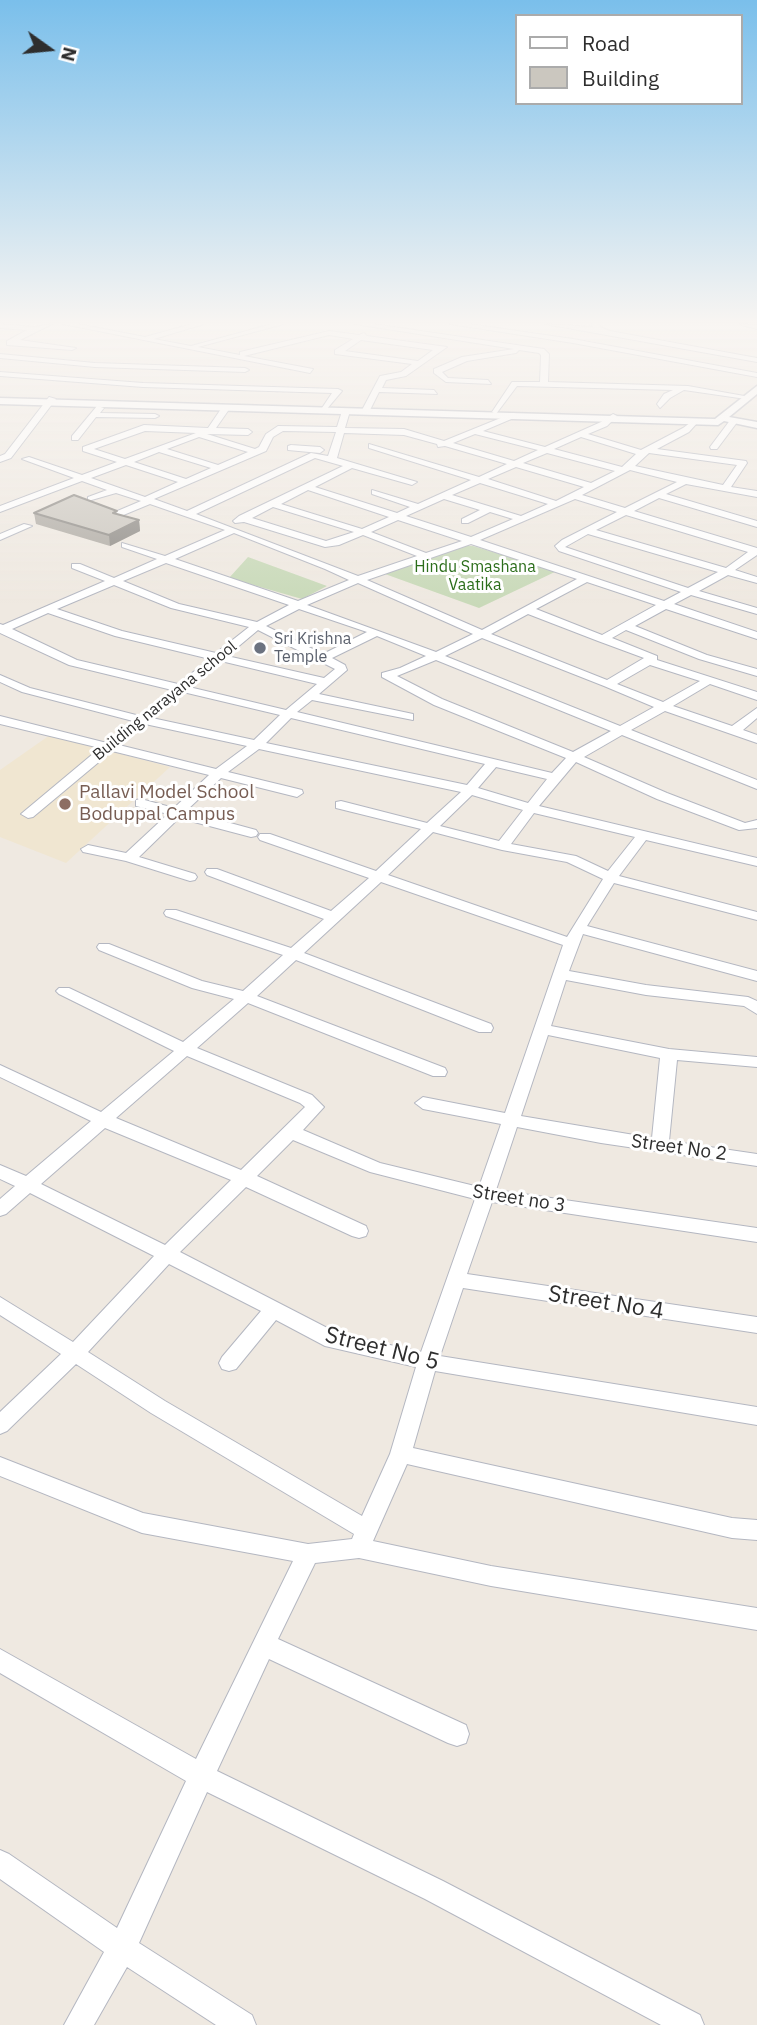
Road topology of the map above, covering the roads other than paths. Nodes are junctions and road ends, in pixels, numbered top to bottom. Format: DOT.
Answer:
graph roads {
  1 [pos="37,418"];
  2 [pos="91,418"];
  3 [pos="219,418"];
  4 [pos="344,418"];
  5 [pos="504,418"];
  6 [pos="609,418"];
  7 [pos="637,418"];
  8 [pos="668,418"];
  9 [pos="724,420"];
  10 [pos="694,422"];
  11 [pos="757,425"];
  12 [pos="341,429"];
  13 [pos="211,430"];
  14 [pos="474,431"];
  15 [pos="248,432"];
  16 [pos="579,434"];
  17 [pos="198,435"];
  18 [pos="75,438"];
  19 [pos="444,444"];
  20 [pos="373,446"];
  21 [pos="714,447"];
  22 [pos="291,448"];
  23 [pos="433,448"];
  24 [pos="157,449"];
  25 [pos="544,450"];
  26 [pos="256,452"];
  27 [pos="422,452"];
  28 [pos="644,452"];
  29 [pos="334,455"];
  30 [pos="411,457"];
  31 [pos="0,458"];
  32 [pos="26,459"];
  33 [pos="122,462"];
  34 [pos="352,464"];
  35 [pos="513,464"];
  36 [pos="219,468"];
  37 [pos="626,468"];
  38 [pos="376,471"];
  39 [pos="81,477"];
  40 [pos="478,479"];
  41 [pos="685,481"];
  42 [pos="186,482"];
  43 [pos="412,482"];
  44 [pos="592,486"];
  45 [pos="307,487"];
  46 [pos="726,488"];
  47 [pos="117,489"];
  48 [pos="375,492"];
  49 [pos="756,493"];
  50 [pos="573,495"];
  51 [pos="658,495"];
  52 [pos="444,496"];
  53 [pos="91,499"];
  54 [pos="149,500"];
  55 [pos="557,503"];
  56 [pos="272,504"];
  57 [pos="418,507"];
  58 [pos="0,509"];
  59 [pos="489,509"];
  60 [pos="625,513"];
  61 [pos="118,514"];
  62 [pos="188,514"];
  63 [pos="398,516"];
  64 [pos="0,517"];
  65 [pos="243,518"];
  66 [pos="522,519"];
  67 [pos="465,521"];
  68 [pos="757,524"];
  69 [pos="229,529"];
  70 [pos="588,531"];
  71 [pos="363,533"];
  72 [pos="0,537"];
  73 [pos="470,541"];
  74 [pos="125,545"];
  75 [pos="757,551"];
  76 [pos="426,556"];
  77 [pos="164,560"];
  78 [pos="76,566"];
  79 [pos="726,572"];
  80 [pos="586,578"];
  81 [pos="359,579"];
  82 [pos="757,580"];
  83 [pos="113,582"];
  84 [pos="689,592"];
  85 [pos="300,604"];
  86 [pos="664,606"];
  87 [pos="526,609"];
  88 [pos="49,610"];
  89 [pos="757,611"];
  90 [pos="258,626"];
  91 [pos="628,627"];
  92 [pos="1,629"];
  93 [pos="376,632"];
  94 [pos="482,634"];
  95 [pos="757,636"];
  96 [pos="602,639"];
  97 [pos="437,655"];
  98 [pos="324,658"];
  99 [pos="218,659"];
  100 [pos="650,661"];
  101 [pos="757,673"];
  102 [pos="0,678"];
  103 [pos="708,681"];
  104 [pos="324,682"];
  105 [pos="608,684"];
  106 [pos="181,689"];
  107 [pos="310,696"];
  108 [pos="757,696"];
  109 [pos="666,707"];
  110 [pos="757,712"];
  111 [pos="286,715"];
  112 [pos="409,717"];
  113 [pos="0,720"];
  114 [pos="143,720"];
  115 [pos="623,731"];
  116 [pos="734,731"];
  117 [pos="757,739"];
  118 [pos="256,746"];
  119 [pos="109,748"];
  120 [pos="574,757"];
  121 [pos="494,763"];
  122 [pos="218,775"];
  123 [pos="555,777"];
  124 [pos="757,785"];
  125 [pos="470,790"];
  126 [pos="297,793"];
  127 [pos="141,803"];
  128 [pos="341,805"];
  129 [pos="531,808"];
  130 [pos="177,813"];
  131 [pos="28,814"];
  132 [pos="757,824"];
  133 [pos="429,828"];
  134 [pos="644,834"];
  135 [pos="502,846"];
  136 [pos="88,849"];
  137 [pos="129,858"];
  138 [pos="757,862"];
  139 [pos="212,872"];
  140 [pos="379,876"];
  141 [pos="190,877"];
  142 [pos="612,878"];
  143 [pos="171,913"];
  144 [pos="757,916"];
  145 [pos="333,917"];
  146 [pos="575,935"];
  147 [pos="104,947"];
  148 [pos="294,954"];
  149 [pos="561,974"];
  150 [pos="757,976"];
  151 [pos="64,991"];
  152 [pos="246,997"];
  153 [pos="757,1009"];
  154 [pos="485,1028"];
  155 [pos="542,1029"];
  156 [pos="184,1049"];
  157 [pos="669,1054"];
  158 [pos="757,1062"];
  159 [pos="0,1070"];
  160 [pos="439,1072"];
  161 [pos="423,1103"];
  162 [pos="102,1119"];
  163 [pos="510,1122"];
  164 [pos="290,1132"];
  165 [pos="660,1146"];
  166 [pos="757,1151"];
  167 [pos="757,1160"];
  168 [pos="0,1171"];
  169 [pos="244,1178"];
  170 [pos="27,1185"];
  171 [pos="486,1195"];
  172 [pos="0,1209"];
  173 [pos="359,1231"];
  174 [pos="757,1235"];
  175 [pos="166,1255"];
  176 [pos="456,1280"];
  177 [pos="0,1305"];
  178 [pos="273,1310"];
  179 [pos="757,1325"];
  180 [pos="74,1354"];
  181 [pos="229,1363"];
  182 [pos="428,1363"];
  183 [pos="757,1416"];
  184 [pos="0,1425"];
  185 [pos="401,1454"];
  186 [pos="0,1466"];
  187 [pos="757,1530"];
  188 [pos="362,1539"];
  189 [pos="308,1554"];
  190 [pos="757,1619"];
  191 [pos="265,1645"];
  192 [pos="0,1660"];
  193 [pos="457,1734"];
  194 [pos="201,1776"];
  195 [pos="0,1863"];
  196 [pos="122,1948"];
  197 [pos="79,2025"];
  198 [pos="242,2025"];
  199 [pos="690,2025"];
  1 -- 31 [label="street"];
  2 -- 18 [label="street"];
  3 -- 13 [label="street"];
  4 -- 12 [label="street"];
  5 -- 14 [label="street"];
  6 -- 16 [label="street"];
  7 -- 10 [label="street"];
  8 -- 9 [label="street"];
  9 -- 10 [label="street"];
  9 -- 11 [label="street"];
  9 -- 21 [label="street"];
  10 -- 28 [label="street, Building narayana school"];
  12 -- 19 [label="street"];
  12 -- 26 [label="street"];
  12 -- 29 [label="street"];
  13 -- 15 [label="street"];
  13 -- 17 [label="street"];
  13 -- 33 [label="street"];
  14 -- 19 [label="street"];
  14 -- 25 [label="street"];
  16 -- 25 [label="street"];
  16 -- 28 [label="street"];
  17 -- 24 [label="street"];
  17 -- 26 [label="street"];
  19 -- 23 [label="street"];
  19 -- 35 [label="street"];
  20 -- 30 [label="street"];
  22 -- 29 [label="street"];
  24 -- 33 [label="street"];
  24 -- 36 [label="street"];
  25 -- 35 [label="street"];
  25 -- 37 [label="street"];
  26 -- 36 [label="street"];
  27 -- 30 [label="street"];
  28 -- 37 [label="street, Building narayana school"];
  28 -- 46 [label="street"];
  29 -- 34 [label="street"];
  29 -- 62 [label="street"];
  30 -- 38 [label="street"];
  30 -- 40 [label="street"];
  32 -- 39 [label="street"];
  33 -- 39 [label="street"];
  33 -- 42 [label="street"];
  34 -- 38 [label="street"];
  34 -- 45 [label="street"];
  35 -- 40 [label="street"];
  35 -- 44 [label="street"];
  36 -- 42 [label="street"];
  37 -- 41 [label="street"];
  37 -- 44 [label="street, Building narayana school"];
  38 -- 43 [label="street"];
  39 -- 47 [label="street"];
  39 -- 58 [label="street"];
  40 -- 52 [label="street"];
  40 -- 55 [label="street"];
  41 -- 46 [label="street"];
  41 -- 51 [label="street"];
  42 -- 54 [label="street"];
  44 -- 50 [label="street, Building narayana school"];
  45 -- 56 [label="street"];
  45 -- 63 [label="street"];
  46 -- 49 [label="street"];
  47 -- 53 [label="street"];
  47 -- 54 [label="street"];
  48 -- 57 [label="street"];
  50 -- 55 [label="street, Building narayana school"];
  50 -- 60 [label="street"];
  51 -- 60 [label="street"];
  51 -- 68 [label="street"];
  52 -- 57 [label="street"];
  52 -- 59 [label="street"];
  54 -- 61 [label="street"];
  54 -- 62 [label="street"];
  55 -- 66 [label="street, Building narayana school"];
  56 -- 65 [label="street"];
  56 -- 71 [label="street"];
  57 -- 63 [label="street"];
  59 -- 66 [label="street"];
  59 -- 67 [label="street"];
  60 -- 70 [label="street"];
  60 -- 75 [label="street"];
  62 -- 69 [label="street"];
  63 -- 71 [label="street"];
  63 -- 73 [label="street"];
  64 -- 72 [label="street"];
  65 -- 69 [label="street"];
  65 -- 71 [label="street"];
  66 -- 73 [label="street, Building narayana school"];
  69 -- 77 [label="street"];
  69 -- 81 [label="street"];
  70 -- 79 [label="street"];
  70 -- 84 [label="street"];
  71 -- 76 [label="street"];
  73 -- 76 [label="street, Building narayana school"];
  73 -- 80 [label="street"];
  74 -- 77 [label="street"];
  75 -- 79 [label="street"];
  76 -- 81 [label="street, Building narayana school"];
  77 -- 83 [label="street"];
  77 -- 85 [label="street"];
  78 -- 83 [label="street"];
  79 -- 82 [label="street"];
  79 -- 84 [label="street"];
  80 -- 86 [label="street"];
  80 -- 87 [label="street"];
  81 -- 85 [label="street, Building narayana school"];
  81 -- 94 [label="street"];
  83 -- 88 [label="street"];
  83 -- 90 [label="street"];
  84 -- 86 [label="street"];
  84 -- 89 [label="street"];
  85 -- 90 [label="street, Building narayana school"];
  85 -- 93 [label="street"];
  86 -- 91 [label="street"];
  86 -- 95 [label="street"];
  87 -- 94 [label="street"];
  87 -- 96 [label="street"];
  88 -- 92 [label="street"];
  88 -- 99 [label="street"];
  90 -- 98 [label="street"];
  90 -- 99 [label="street, Building narayana school"];
  91 -- 96 [label="street"];
  91 -- 101 [label="street"];
  92 -- 106 [label="street"];
  93 -- 97 [label="street"];
  93 -- 98 [label="street"];
  94 -- 97 [label="street"];
  94 -- 105 [label="street"];
  96 -- 100 [label="street"];
  97 -- 115 [label="street"];
  97 -- 120 [label="street"];
  98 -- 104 [label="street"];
  99 -- 104 [label="street"];
  99 -- 106 [label="street, Building narayana school"];
  100 -- 103 [label="street"];
  100 -- 105 [label="street"];
  102 -- 114 [label="street"];
  103 -- 108 [label="street"];
  103 -- 109 [label="street"];
  104 -- 107 [label="street"];
  105 -- 109 [label="street"];
  106 -- 111 [label="street"];
  106 -- 114 [label="street, Building narayana school"];
  107 -- 111 [label="street"];
  107 -- 112 [label="street"];
  109 -- 115 [label="street"];
  109 -- 116 [label="street"];
  110 -- 116 [label="street"];
  111 -- 118 [label="street"];
  111 -- 121 [label="street"];
  113 -- 119 [label="street"];
  114 -- 118 [label="street"];
  114 -- 119 [label="street, Building narayana school"];
  115 -- 120 [label="street"];
  115 -- 124 [label="street"];
  116 -- 117 [label="street"];
  118 -- 122 [label="street"];
  118 -- 125 [label="street"];
  119 -- 122 [label="street"];
  119 -- 131 [label="street, Building narayana school"];
  120 -- 123 [label="street"];
  120 -- 132 [label="street"];
  121 -- 123 [label="street"];
  121 -- 125 [label="street"];
  122 -- 126 [label="street"];
  122 -- 130 [label="street"];
  123 -- 129 [label="street"];
  125 -- 129 [label="street"];
  125 -- 133 [label="street"];
  127 -- 130 [label="street"];
  128 -- 133 [label="street"];
  129 -- 134 [label="street"];
  129 -- 135 [label="street"];
  130 -- 137 [label="street"];
  130 -- 140 [label="street"];
  133 -- 135 [label="street"];
  133 -- 140 [label="street"];
  134 -- 138 [label="street"];
  134 -- 142 [label="street"];
  135 -- 142 [label="street"];
  136 -- 137 [label="street"];
  137 -- 141 [label="street"];
  139 -- 145 [label="street"];
  140 -- 145 [label="street"];
  140 -- 146 [label="street"];
  142 -- 144 [label="street"];
  142 -- 146 [label="street"];
  143 -- 148 [label="street"];
  145 -- 148 [label="street"];
  146 -- 149 [label="street"];
  146 -- 150 [label="street"];
  147 -- 152 [label="street"];
  148 -- 152 [label="street"];
  148 -- 154 [label="street"];
  149 -- 153 [label="street"];
  149 -- 155 [label="street"];
  151 -- 156 [label="street"];
  152 -- 156 [label="street"];
  152 -- 160 [label="street"];
  155 -- 157 [label="street"];
  155 -- 163 [label="street"];
  156 -- 162 [label="street"];
  156 -- 164 [label="street"];
  157 -- 158 [label="street"];
  157 -- 165 [label="street"];
  159 -- 162 [label="street"];
  161 -- 163 [label="street, Street No 2"];
  162 -- 169 [label="street"];
  162 -- 170 [label="street"];
  163 -- 165 [label="street, Street No 2"];
  163 -- 171 [label="street"];
  164 -- 169 [label="street"];
  164 -- 171 [label="street, Street no 3"];
  165 -- 167 [label="street, Street No 2"];
  166 -- 167 [label="street"];
  168 -- 170 [label="street, Street No 5"];
  169 -- 173 [label="street"];
  169 -- 175 [label="street"];
  170 -- 172 [label="street"];
  170 -- 175 [label="street, Street No 5"];
  171 -- 174 [label="street, Street no 3"];
  171 -- 176 [label="street"];
  175 -- 178 [label="street, Street No 5"];
  175 -- 180 [label="street"];
  176 -- 179 [label="street, Street No 4"];
  176 -- 182 [label="street"];
  177 -- 180 [label="street"];
  178 -- 181 [label="street"];
  178 -- 182 [label="street, Street No 5"];
  180 -- 184 [label="street"];
  180 -- 188 [label="street"];
  182 -- 183 [label="street, Street No 5"];
  182 -- 185 [label="street"];
  185 -- 187 [label="street"];
  185 -- 188 [label="street"];
  186 -- 189 [label="street"];
  188 -- 189 [label="street"];
  188 -- 190 [label="street"];
  189 -- 191 [label="street"];
  191 -- 193 [label="street"];
  191 -- 194 [label="street"];
  192 -- 194 [label="street"];
  194 -- 196 [label="street"];
  194 -- 199 [label="street"];
  195 -- 196 [label="street"];
  196 -- 197 [label="street"];
  196 -- 198 [label="street"];
}
